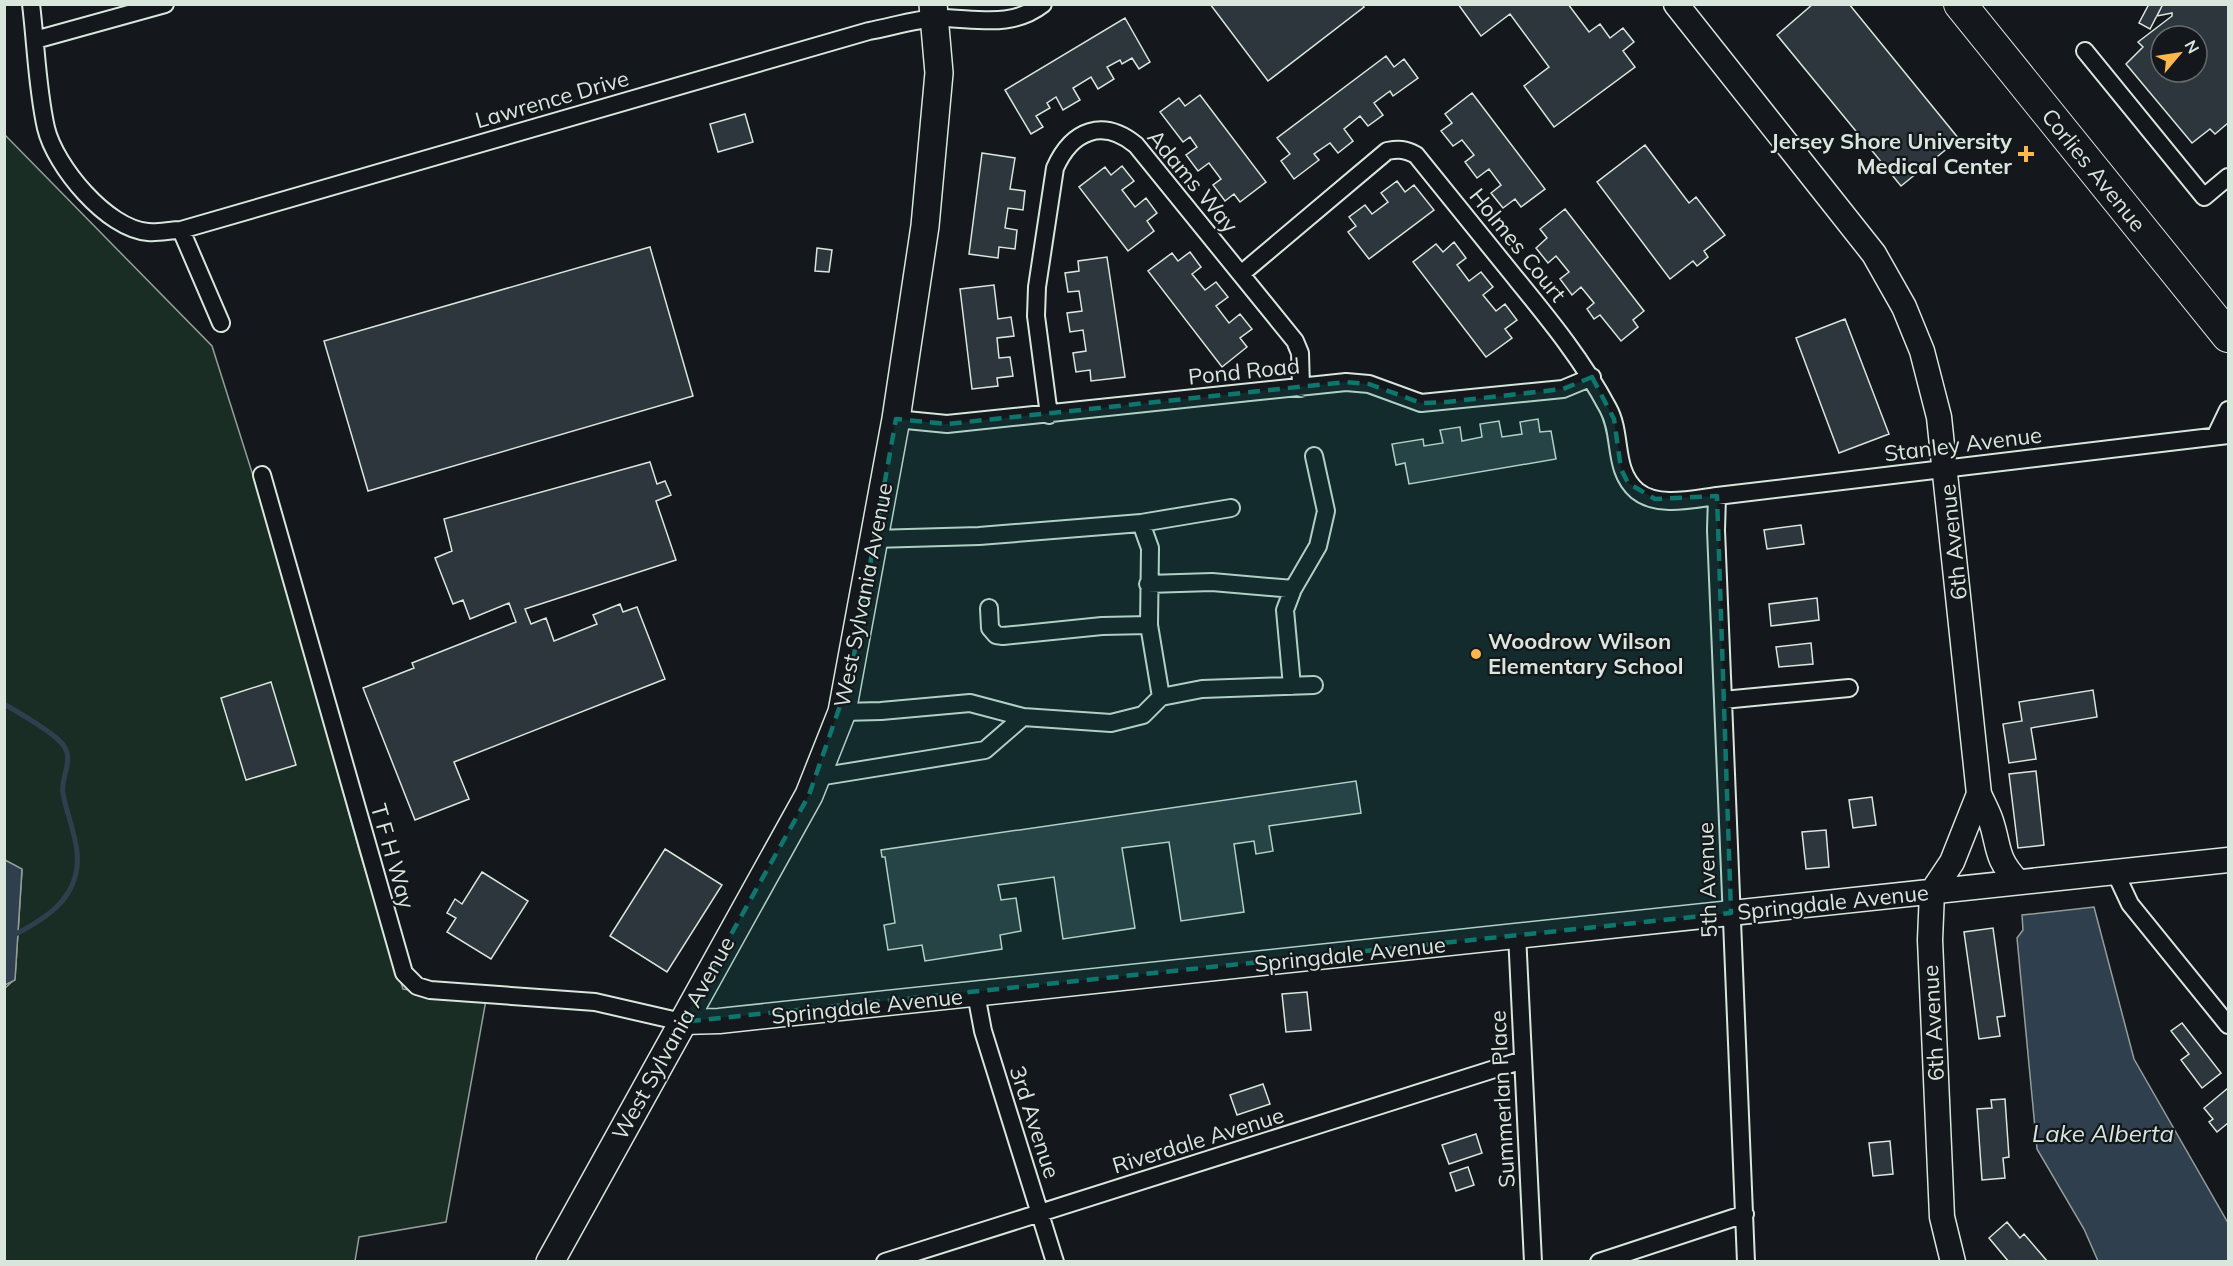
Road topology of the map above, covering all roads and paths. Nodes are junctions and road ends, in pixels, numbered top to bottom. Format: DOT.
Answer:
graph roads {
  1 [pos="31,4"];
  2 [pos="165,4"];
  3 [pos="1043,4"];
  4 [pos="1676,4"];
  5 [pos="1960,4"];
  6 [pos="935,11"];
  7 [pos="35,40"];
  8 [pos="2085,51"];
  9 [pos="2229,177"];
  10 [pos="181,230"];
  11 [pos="1241,274"];
  12 [pos="221,323"];
  13 [pos="2229,336"];
  14 [pos="1592,377"];
  15 [pos="1301,388"];
  16 [pos="2229,410"];
  17 [pos="1049,415"];
  18 [pos="896,419"];
  19 [pos="2222,435"];
  20 [pos="1314,456"];
  21 [pos="1945,470"];
  22 [pos="262,475"];
  23 [pos="1717,496"];
  24 [pos="1231,508"];
  25 [pos="1141,523"];
  26 [pos="873,539"];
  27 [pos="1148,584"];
  28 [pos="1293,589"];
  29 [pos="990,608"];
  30 [pos="1149,625"];
  31 [pos="1314,685"];
  32 [pos="1292,686"];
  33 [pos="1849,688"];
  34 [pos="1161,698"];
  35 [pos="1723,700"];
  36 [pos="842,712"];
  37 [pos="1023,717"];
  38 [pos="818,777"];
  39 [pos="1979,794"];
  40 [pos="2229,860"];
  41 [pos="2115,872"];
  42 [pos="2017,881"];
  43 [pos="1932,892"];
  44 [pos="1731,913"];
  45 [pos="1517,934"];
  46 [pos="976,994"];
  47 [pos="682,1022"];
  48 [pos="2229,1025"];
  49 [pos="1523,1060"];
  50 [pos="1040,1213"];
  51 [pos="1744,1214"];
  52 [pos="550,1262"];
  53 [pos="885,1262"];
  54 [pos="1055,1262"];
  55 [pos="1533,1262"];
  56 [pos="1599,1262"];
  57 [pos="1746,1262"];
  58 [pos="1953,1262"];
  1 -- 7 [label="street, Lawrence Drive"];
  2 -- 7 [label="street"];
  3 -- 6 [label="street, Lawrence Drive"];
  4 -- 21 [label="street, 6th Avenue"];
  5 -- 13 [label="highway, Corlies Avenue"];
  6 -- 10 [label="street, Lawrence Drive"];
  6 -- 18 [label="main road, West Sylvania Avenue"];
  7 -- 10 [label="street, Lawrence Drive"];
  8 -- 9 [label="street"];
  10 -- 12 [label="street"];
  11 -- 14 [label="street, Holmes Court"];
  11 -- 15 [label="street, Adams Way"];
  11 -- 17 [label="street, Adams Way"];
  14 -- 15 [label="street, Pond Road"];
  14 -- 23 [label="street, Holmes Court"];
  15 -- 17 [label="street, Pond Road"];
  16 -- 19 [label="street, Stanley Avenue"];
  17 -- 18 [label="street, Pond Road"];
  18 -- 26 [label="main road, West Sylvania Avenue"];
  19 -- 21 [label="street, Stanley Avenue"];
  20 -- 28 [label="street"];
  21 -- 23 [label="street, Stanley Avenue"];
  21 -- 39 [label="street, 6th Avenue"];
  22 -- 47 [label="street, T F H Way"];
  23 -- 35 [label="street, 5th Avenue"];
  24 -- 25 [label="street"];
  25 -- 26 [label="street"];
  25 -- 27 [label="street"];
  26 -- 36 [label="main road, West Sylvania Avenue"];
  27 -- 28 [label="street"];
  27 -- 30 [label="street"];
  28 -- 32 [label="street"];
  29 -- 30 [label="street"];
  30 -- 34 [label="street"];
  31 -- 32 [label="street"];
  32 -- 34 [label="street"];
  33 -- 35 [label="street"];
  34 -- 37 [label="street"];
  35 -- 44 [label="street, 5th Avenue"];
  36 -- 37 [label="street"];
  36 -- 38 [label="main road, West Sylvania Avenue"];
  37 -- 38 [label="street"];
  38 -- 47 [label="main road, West Sylvania Avenue"];
  39 -- 42 [label="street, 6th Avenue"];
  39 -- 43 [label="street, 6th Avenue"];
  40 -- 41 [label="street, Springdale Avenue"];
  41 -- 42 [label="street, Springdale Avenue"];
  41 -- 48 [label="street"];
  42 -- 43 [label="street, Springdale Avenue"];
  43 -- 44 [label="street, Springdale Avenue"];
  43 -- 58 [label="street, 6th Avenue"];
  44 -- 45 [label="street, Springdale Avenue"];
  44 -- 51 [label="street, 5th Avenue"];
  45 -- 46 [label="street, Springdale Avenue"];
  45 -- 49 [label="street, Summerlan Place"];
  46 -- 47 [label="street, Springdale Avenue"];
  46 -- 50 [label="street, 3rd Avenue"];
  47 -- 52 [label="main road, West Sylvania Avenue"];
  49 -- 50 [label="street, Riverdale Avenue"];
  49 -- 55 [label="street, Summerlan Place"];
  50 -- 53 [label="street, Riverdale Avenue"];
  50 -- 54 [label="street, 3rd Avenue"];
  51 -- 56 [label="street"];
  51 -- 57 [label="street, 5th Avenue"];
}
